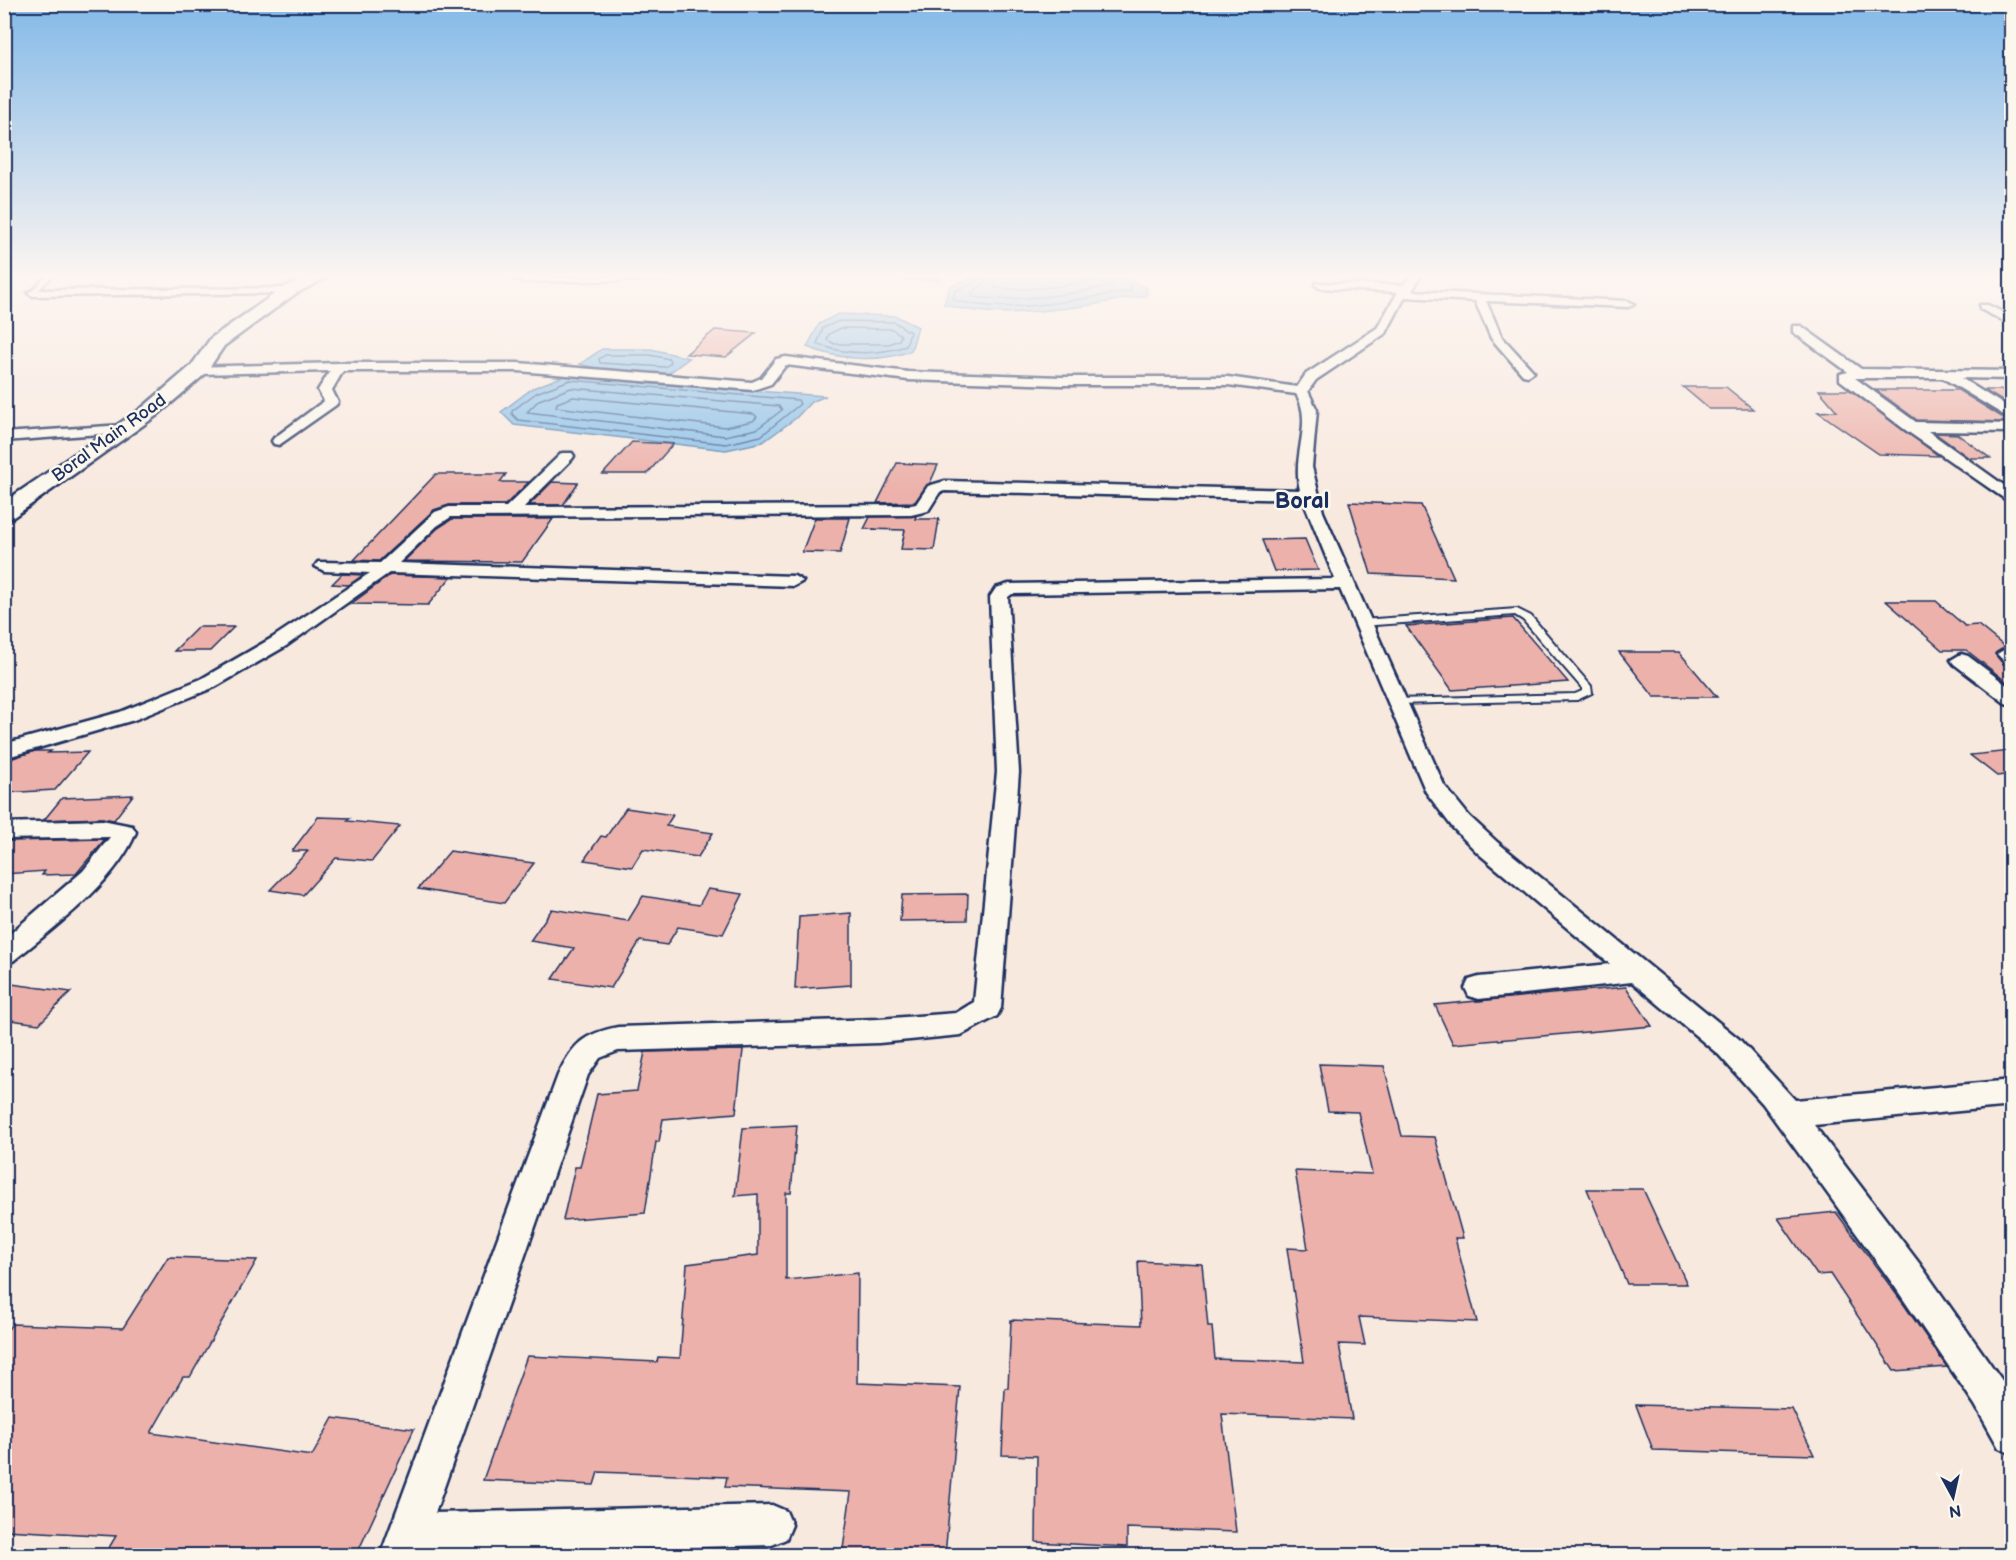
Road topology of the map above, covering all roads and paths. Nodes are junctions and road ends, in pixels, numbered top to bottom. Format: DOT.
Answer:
graph roads {
  1 [pos="213,348"];
  2 [pos="1359,348"];
  3 [pos="1506,348"];
  4 [pos="1823,348"];
  5 [pos="339,367"];
  6 [pos="198,370"];
  7 [pos="1528,372"];
  8 [pos="1858,373"];
  9 [pos="1947,375"];
  10 [pos="2012,375"];
  11 [pos="1300,391"];
  12 [pos="2012,416"];
  13 [pos="1909,426"];
  14 [pos="2012,428"];
  15 [pos="123,429"];
  16 [pos="4,437"];
  17 [pos="279,441"];
  18 [pos="567,456"];
  19 [pos="1987,482"];
  20 [pos="2012,482"];
  21 [pos="1311,495"];
  22 [pos="2012,499"];
  23 [pos="511,511"];
  24 [pos="4,513"];
  25 [pos="324,566"];
  26 [pos="389,566"];
  27 [pos="794,580"];
  28 [pos="1344,584"];
  29 [pos="1361,623"];
  30 [pos="1961,660"];
  31 [pos="2012,699"];
  32 [pos="1396,702"];
  33 [pos="4,751"];
  34 [pos="4,831"];
  35 [pos="4,954"];
  36 [pos="1639,971"];
  37 [pos="1479,988"];
  38 [pos="2012,1093"];
  39 [pos="1787,1114"];
  40 [pos="2012,1436"];
  41 [pos="772,1525"];
  42 [pos="403,1545"];
  1 -- 6 [label="main road, Boral Main Road"];
  2 -- 11 [label="street"];
  3 -- 7 [label="street"];
  4 -- 8 [label="street"];
  5 -- 6 [label="street"];
  5 -- 11 [label="street"];
  5 -- 17 [label="street"];
  6 -- 15 [label="main road, Boral Main Road"];
  8 -- 9 [label="street"];
  8 -- 13 [label="street"];
  9 -- 10 [label="street"];
  9 -- 12 [label="street"];
  11 -- 21 [label="street"];
  13 -- 14 [label="street"];
  13 -- 19 [label="street"];
  15 -- 16 [label="street"];
  15 -- 24 [label="main road, Boral Main Road"];
  18 -- 23 [label="street"];
  19 -- 20 [label="street"];
  19 -- 22 [label="street"];
  21 -- 23 [label="street"];
  21 -- 28 [label="street"];
  23 -- 26 [label="street"];
  25 -- 26 [label="street"];
  26 -- 27 [label="street"];
  26 -- 33 [label="street"];
  28 -- 29 [label="street"];
  28 -- 42 [label="street"];
  29 -- 32 [label="street"];
  29 -- 32 [label="lane"];
  30 -- 31 [label="street"];
  32 -- 36 [label="street"];
  34 -- 35 [label="street"];
  36 -- 37 [label="street"];
  36 -- 39 [label="street"];
  38 -- 39 [label="street"];
  39 -- 40 [label="street"];
  41 -- 42 [label="street"];
}
